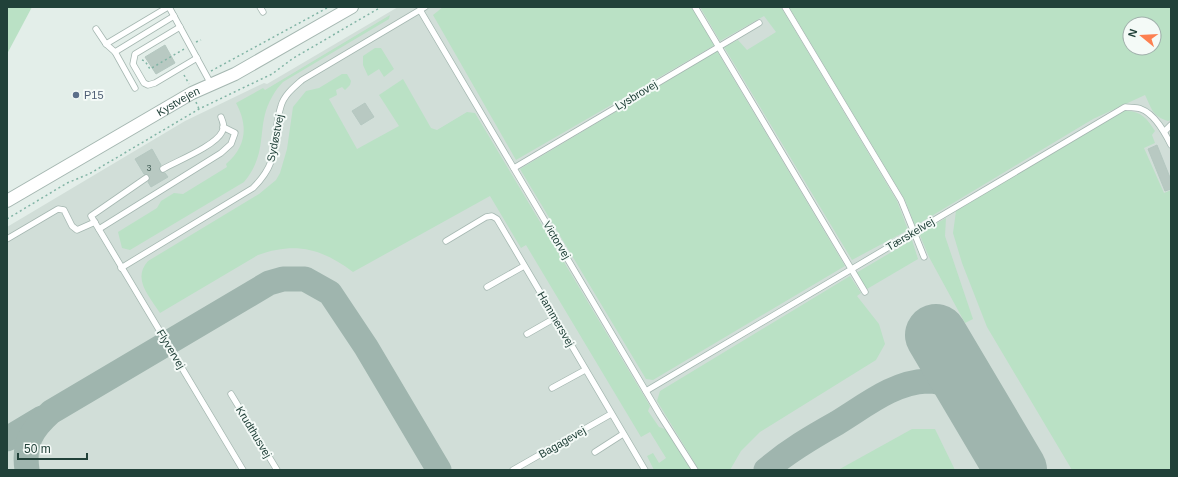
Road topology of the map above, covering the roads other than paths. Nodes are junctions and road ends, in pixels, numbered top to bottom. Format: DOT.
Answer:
graph roads {
  1 [pos="168,7"];
  2 [pos="352,7"];
  3 [pos="695,7"];
  4 [pos="785,7"];
  5 [pos="422,9"];
  6 [pos="174,16"];
  7 [pos="759,23"];
  8 [pos="180,27"];
  9 [pos="96,29"];
  10 [pos="106,44"];
  11 [pos="719,46"];
  12 [pos="115,52"];
  13 [pos="197,58"];
  14 [pos="211,84"];
  15 [pos="135,88"];
  16 [pos="221,117"];
  17 [pos="1171,125"];
  18 [pos="223,127"];
  19 [pos="1165,132"];
  20 [pos="1171,145"];
  21 [pos="514,168"];
  22 [pos="162,169"];
  23 [pos="146,178"];
  24 [pos="7,201"];
  25 [pos="95,222"];
  26 [pos="99,229"];
  27 [pos="913,232"];
  28 [pos="7,238"];
  29 [pos="446,241"];
  30 [pos="924,257"];
  31 [pos="524,266"];
  32 [pos="121,268"];
  33 [pos="852,269"];
  34 [pos="487,287"];
  35 [pos="865,292"];
  36 [pos="555,318"];
  37 [pos="526,334"];
  38 [pos="585,370"];
  39 [pos="552,388"];
  40 [pos="646,391"];
  41 [pos="231,394"];
  42 [pos="611,414"];
  43 [pos="623,434"];
  44 [pos="595,452"];
  45 [pos="243,470"];
  46 [pos="277,470"];
  47 [pos="513,470"];
  48 [pos="645,470"];
  49 [pos="695,470"];
  1 -- 6 [label="lane"];
  1 -- 10 [label="lane"];
  2 -- 14 [label="street, Kystvejen"];
  3 -- 11 [label="lane"];
  4 -- 27 [label="lane"];
  5 -- 21 [label="lane, Victorvej"];
  5 -- 32 [label="lane, Sydøstvej"];
  6 -- 8 [label="lane"];
  6 -- 12 [label="lane"];
  7 -- 11 [label="lane, Lysbrovej"];
  8 -- 13 [label="lane"];
  8 -- 13 [label="lane"];
  9 -- 10 [label="lane"];
  10 -- 12 [label="lane"];
  11 -- 21 [label="lane, Lysbrovej"];
  11 -- 33 [label="lane"];
  12 -- 15 [label="lane"];
  13 -- 14 [label="lane"];
  14 -- 24 [label="street, Kystvejen"];
  16 -- 18 [label="lane"];
  17 -- 19 [label="lane"];
  18 -- 22 [label="lane"];
  18 -- 26 [label="lane"];
  19 -- 20 [label="lane"];
  19 -- 27 [label="lane, Tærskelvej"];
  21 -- 40 [label="lane, Victorvej"];
  23 -- 25 [label="lane"];
  25 -- 26 [label="lane, Flyvervej"];
  25 -- 28 [label="lane"];
  26 -- 32 [label="lane, Flyvervej"];
  27 -- 30 [label="lane"];
  27 -- 33 [label="lane, Tærskelvej"];
  29 -- 31 [label="lane, Hammersvej"];
  31 -- 34 [label="lane"];
  31 -- 36 [label="lane, Hammersvej"];
  32 -- 45 [label="lane, Flyvervej"];
  33 -- 35 [label="lane"];
  33 -- 40 [label="lane, Tærskelvej"];
  36 -- 37 [label="lane"];
  36 -- 38 [label="lane, Hammersvej"];
  38 -- 39 [label="lane"];
  38 -- 42 [label="lane, Hammersvej"];
  40 -- 49 [label="lane, Victorvej"];
  41 -- 46 [label="lane, Krudthusvej"];
  42 -- 43 [label="lane, Hammersvej"];
  42 -- 47 [label="lane, Bagagevej"];
  43 -- 44 [label="lane"];
  43 -- 48 [label="lane, Hammersvej"];
}
